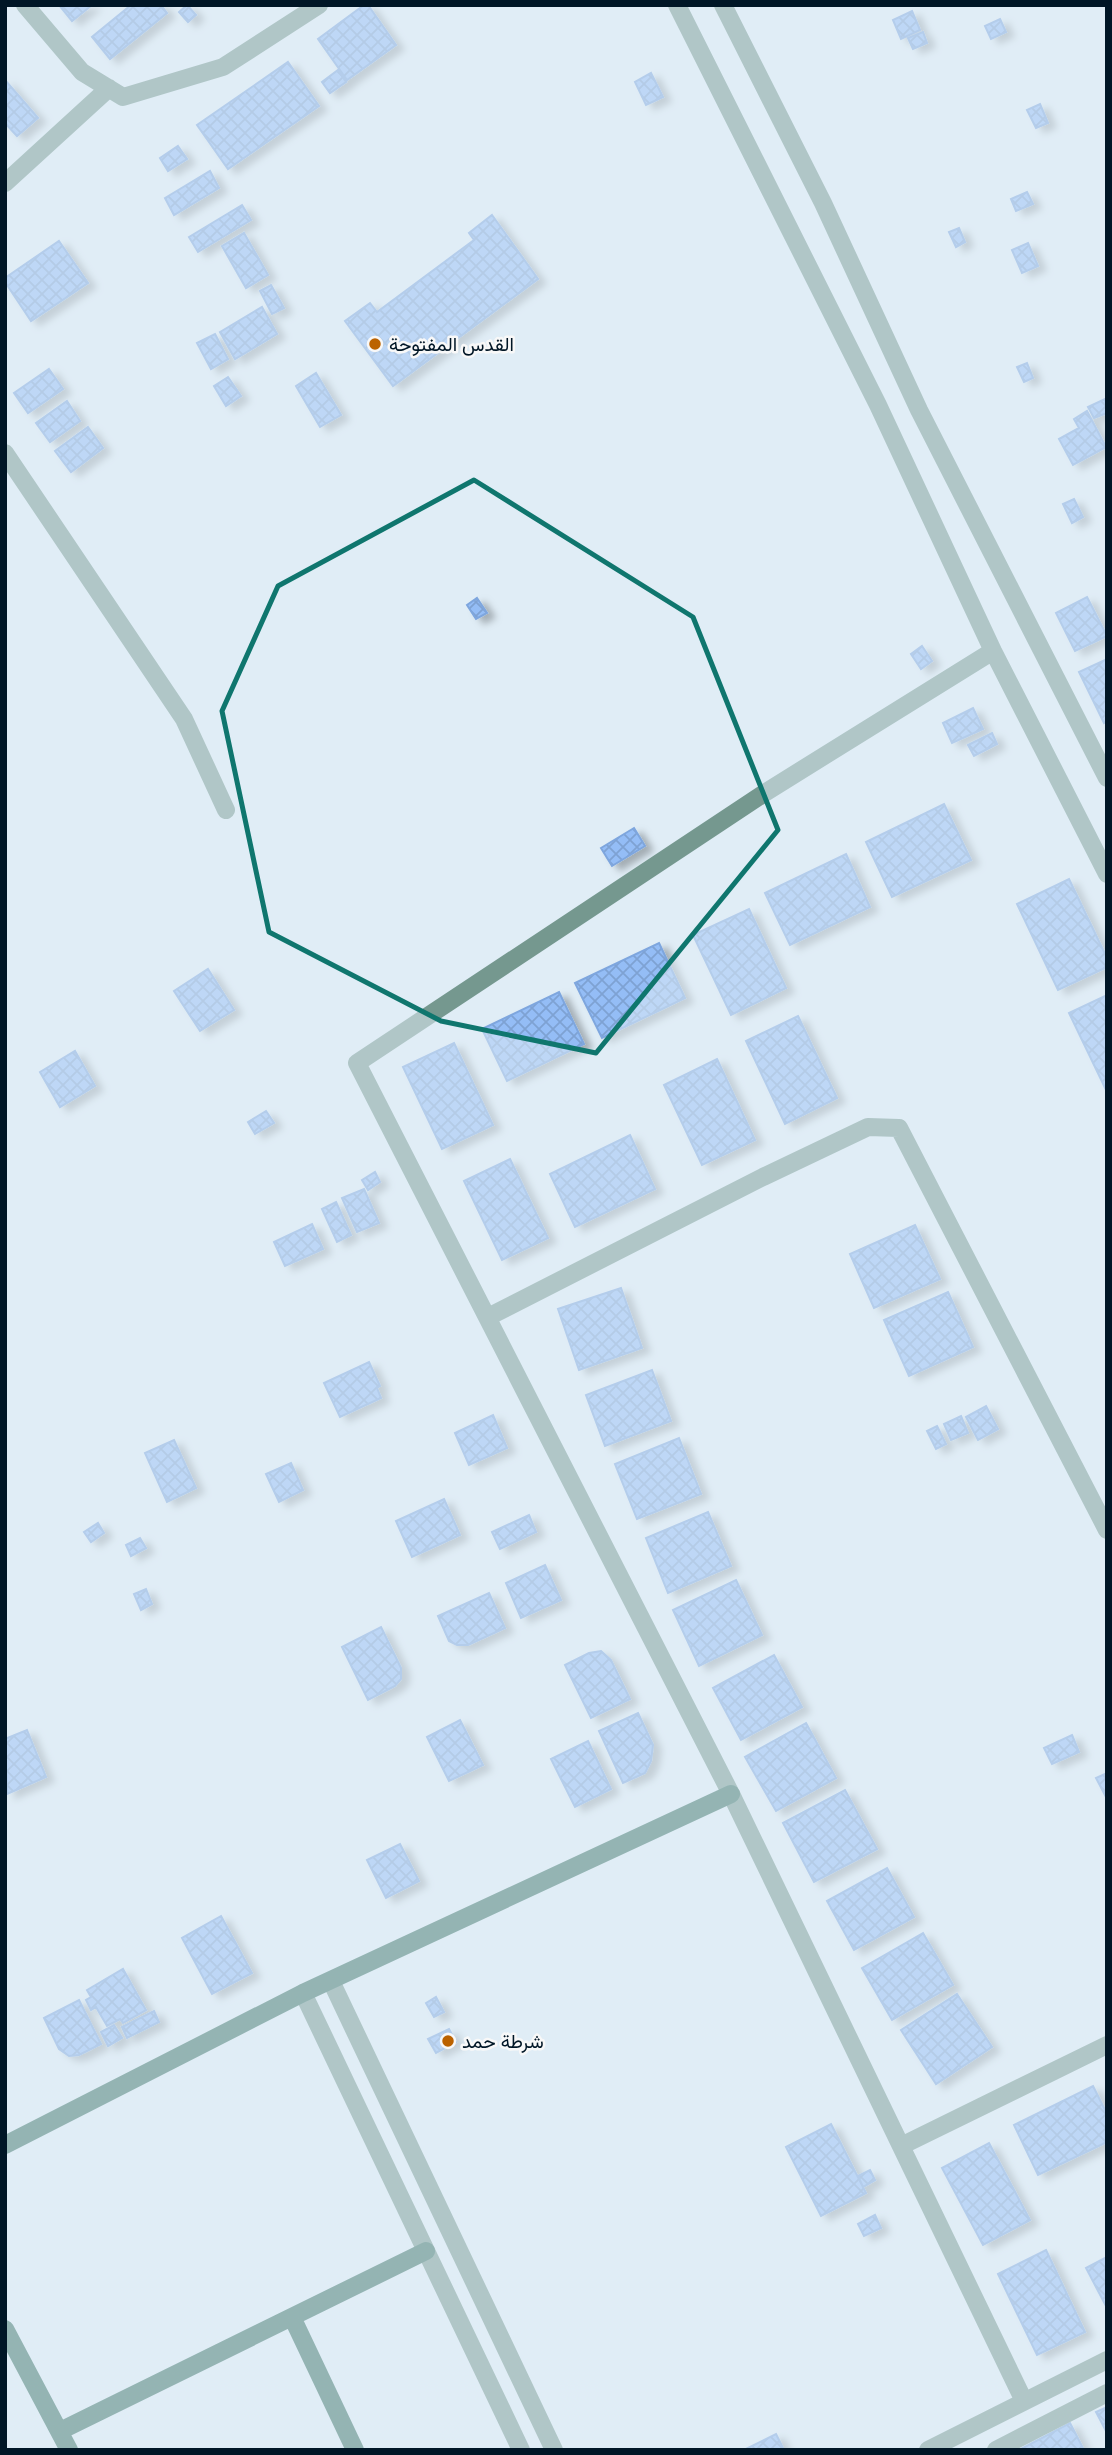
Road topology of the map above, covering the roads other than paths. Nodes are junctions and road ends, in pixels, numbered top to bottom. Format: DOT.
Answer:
graph roads {
  1 [pos="25,5"];
  2 [pos="319,5"];
  3 [pos="677,5"];
  4 [pos="723,5"];
  5 [pos="108,88"];
  6 [pos="5,183"];
  7 [pos="5,453"];
  8 [pos="993,651"];
  9 [pos="1107,778"];
  10 [pos="226,810"];
  11 [pos="1107,874"];
  12 [pos="488,1317"];
  13 [pos="1106,1525"];
  14 [pos="731,1794"];
  15 [pos="331,1981"];
  16 [pos="303,1993"];
  17 [pos="1107,2045"];
  18 [pos="5,2146"];
  19 [pos="901,2146"];
  20 [pos="426,2251"];
  21 [pos="292,2317"];
  22 [pos="5,2329"];
  23 [pos="1107,2360"];
  24 [pos="1107,2393"];
  25 [pos="1024,2402"];
  26 [pos="60,2431"];
  27 [pos="69,2450"];
  28 [pos="355,2450"];
  29 [pos="521,2450"];
  30 [pos="554,2450"];
  31 [pos="928,2450"];
  32 [pos="996,2450"];
  1 -- 5 [label="street"];
  2 -- 5 [label="street"];
  3 -- 8 [label="street"];
  4 -- 9 [label="street"];
  5 -- 6 [label="street"];
  7 -- 10 [label="street"];
  8 -- 11 [label="street"];
  8 -- 12 [label="street"];
  12 -- 13 [label="street"];
  12 -- 14 [label="street"];
  14 -- 15 [label="street"];
  14 -- 19 [label="street"];
  15 -- 16 [label="street"];
  15 -- 30 [label="street"];
  16 -- 18 [label="street"];
  16 -- 20 [label="street"];
  17 -- 19 [label="street"];
  19 -- 25 [label="street"];
  20 -- 21 [label="street"];
  20 -- 29 [label="street"];
  21 -- 26 [label="street"];
  21 -- 28 [label="street"];
  22 -- 26 [label="street"];
  23 -- 25 [label="street"];
  24 -- 32 [label="street"];
  25 -- 31 [label="street"];
  26 -- 27 [label="street"];
}
